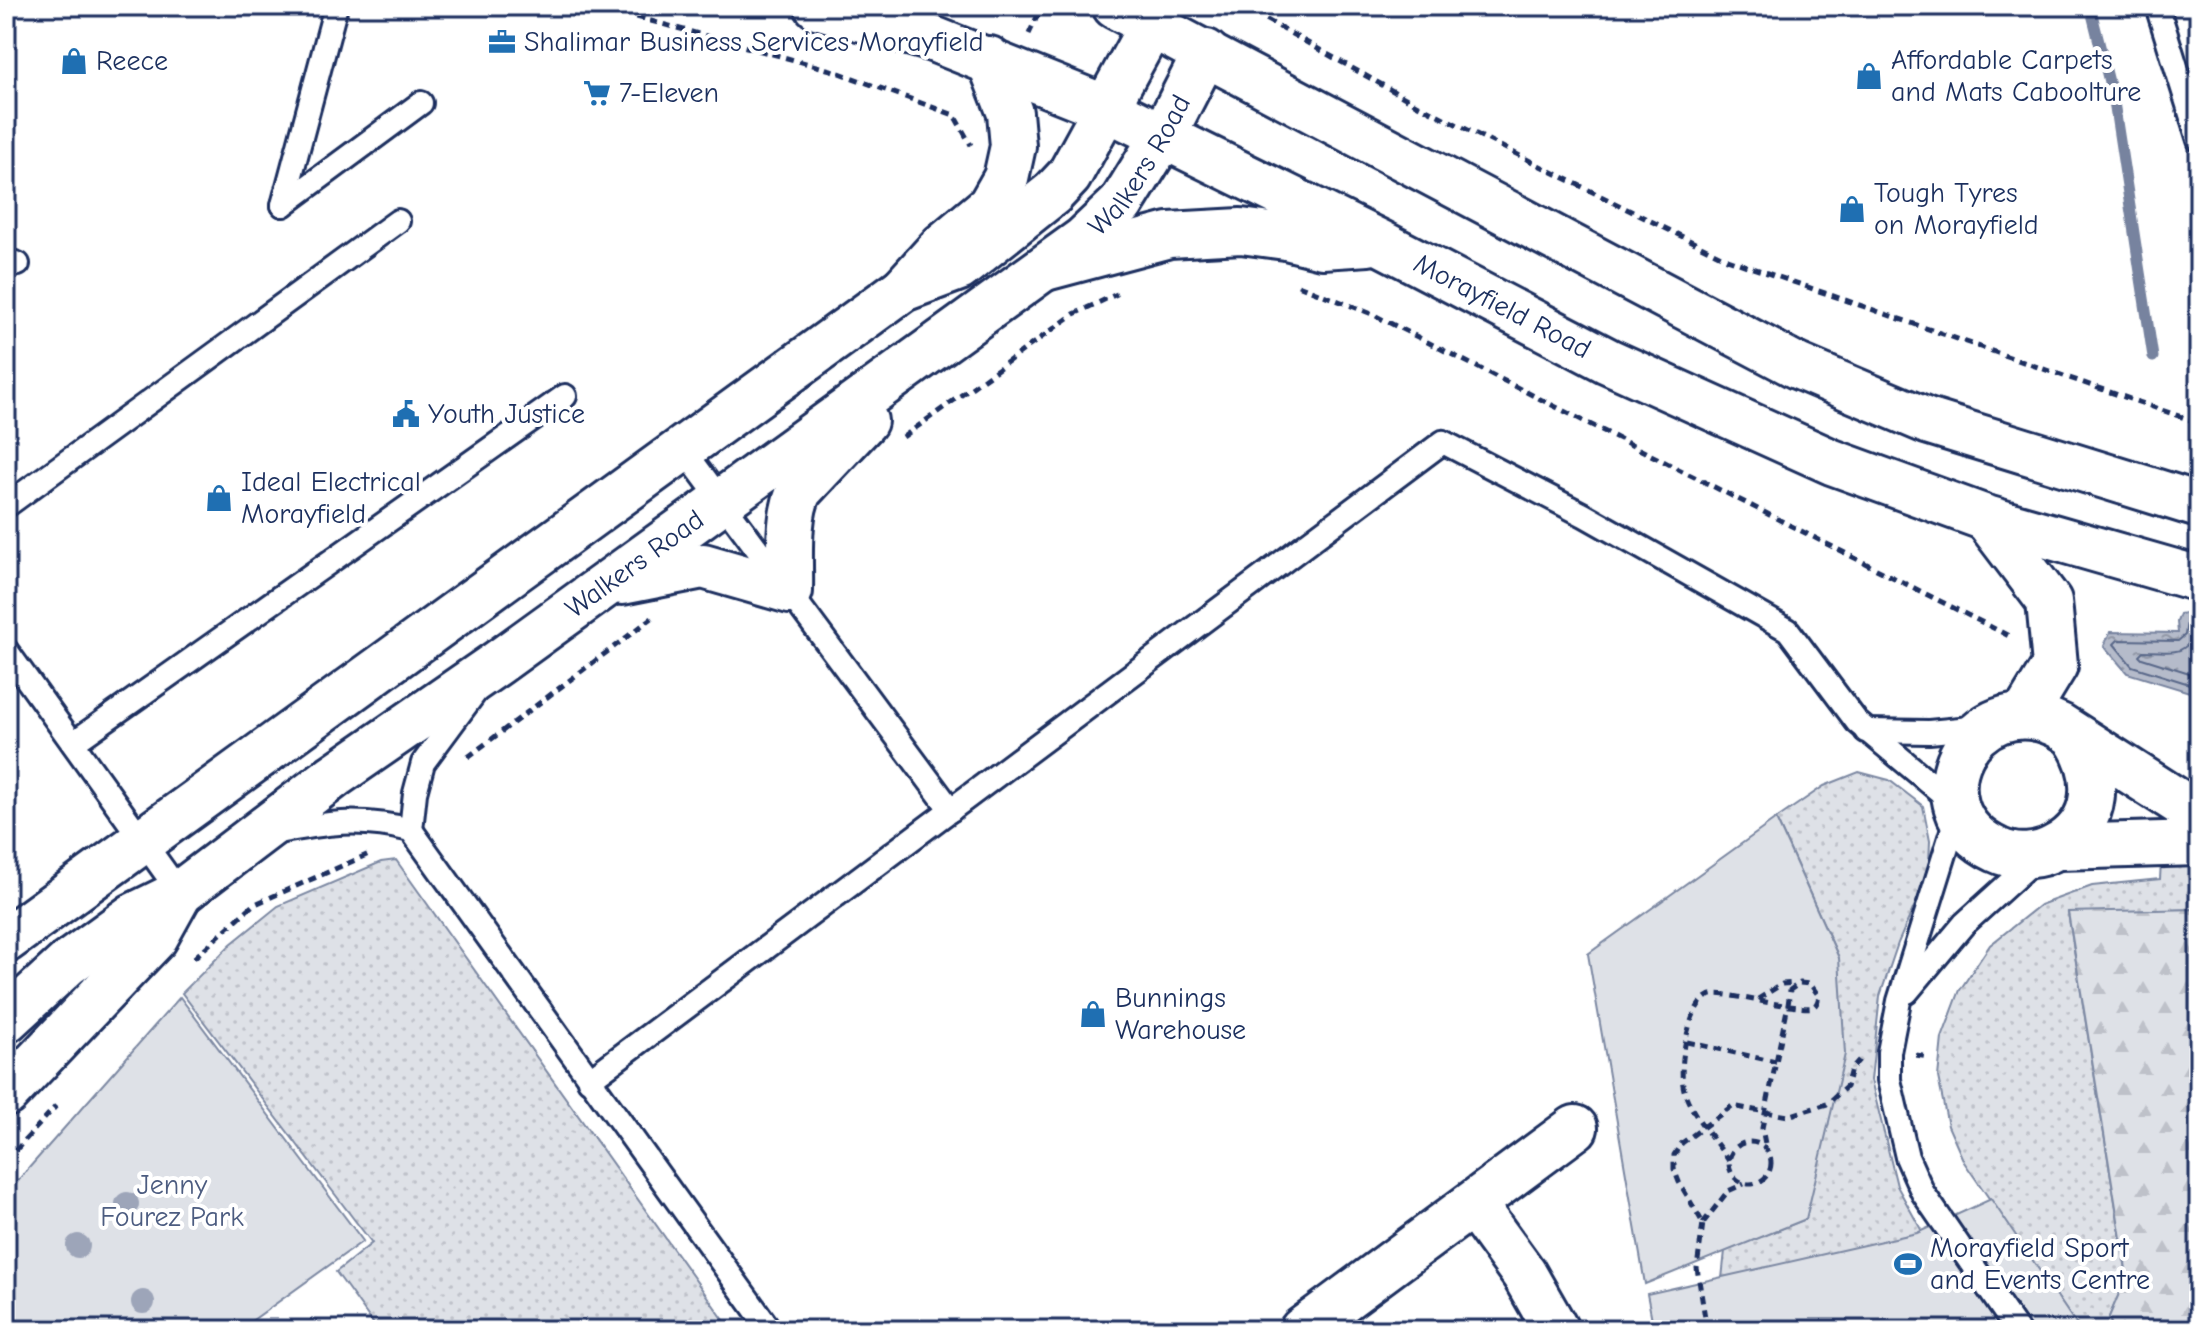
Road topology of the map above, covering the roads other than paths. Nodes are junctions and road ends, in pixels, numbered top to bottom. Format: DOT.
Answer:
graph roads {
  1 [pos="817,6"];
  2 [pos="2157,6"];
  3 [pos="333,7"];
  4 [pos="1134,15"];
  5 [pos="1206,52"];
  6 [pos="989,59"];
  7 [pos="421,103"];
  8 [pos="1106,108"];
  9 [pos="1163,136"];
  10 [pos="2199,140"];
  11 [pos="398,221"];
  12 [pos="1379,242"];
  13 [pos="1045,268"];
  14 [pos="903,289"];
  15 [pos="929,352"];
  16 [pos="565,396"];
  17 [pos="683,449"];
  18 [pos="723,500"];
  19 [pos="2199,505"];
  20 [pos="6,506"];
  21 [pos="1986,518"];
  22 [pos="2199,579"];
  23 [pos="603,587"];
  24 [pos="790,591"];
  25 [pos="6,650"];
  26 [pos="499,662"];
  27 [pos="2005,721"];
  28 [pos="1866,731"];
  29 [pos="2075,737"];
  30 [pos="73,743"];
  31 [pos="1957,808"];
  32 [pos="951,810"];
  33 [pos="2199,815"];
  34 [pos="411,830"];
  35 [pos="253,837"];
  36 [pos="142,841"];
  37 [pos="2199,843"];
  38 [pos="2050,850"];
  39 [pos="180,893"];
  40 [pos="6,940"];
  41 [pos="1899,1001"];
  42 [pos="6,1020"];
  43 [pos="589,1080"];
  44 [pos="6,1094"];
  45 [pos="1575,1128"];
  46 [pos="1474,1205"];
  47 [pos="770,1330"];
  48 [pos="1302,1330"];
  49 [pos="1556,1330"];
  50 [pos="2017,1330"];
  1 -- 6 [label="main road, Morayfield Road"];
  2 -- 10 [label="lane"];
  3 -- 7 [label="lane"];
  4 -- 5 [label="main road"];
  4 -- 8 [label="main road, Walkers Road"];
  5 -- 9 [label="main road, Walkers Road"];
  5 -- 19 [label="main road"];
  6 -- 8 [label="main road, Morayfield Road"];
  6 -- 14 [label="main road"];
  8 -- 9 [label="main road, Morayfield Road"];
  8 -- 14 [label="main road, Walkers Road"];
  9 -- 12 [label="main road, Morayfield Road"];
  9 -- 13 [label="main road, Walkers Road"];
  11 -- 20 [label="lane"];
  12 -- 13 [label="main road"];
  12 -- 21 [label="main road, Morayfield Road"];
  13 -- 15 [label="main road, Walkers Road"];
  14 -- 17 [label="main road, Walkers Road"];
  15 -- 18 [label="main road, Walkers Road"];
  15 -- 24 [label="main road"];
  16 -- 30 [label="lane"];
  17 -- 18 [label="lane"];
  17 -- 36 [label="main road, Walkers Road"];
  18 -- 23 [label="main road, Walkers Road"];
  18 -- 24 [label="lane"];
  21 -- 22 [label="main road, Morayfield Road"];
  21 -- 27 [label="main road"];
  23 -- 24 [label="main road"];
  23 -- 26 [label="main road, Walkers Road"];
  24 -- 32 [label="lane"];
  25 -- 30 [label="lane"];
  26 -- 34 [label="lane"];
  26 -- 35 [label="main road, Walkers Road"];
  27 -- 28 [label="lane"];
  27 -- 29 [label="main road"];
  27 -- 31 [label="main road"];
  28 -- 31 [label="lane"];
  28 -- 32 [label="lane"];
  29 -- 33 [label="main road"];
  29 -- 38 [label="main road"];
  30 -- 36 [label="lane"];
  31 -- 38 [label="main road"];
  31 -- 41 [label="lane"];
  32 -- 43 [label="lane"];
  34 -- 35 [label="lane"];
  34 -- 43 [label="lane"];
  35 -- 39 [label="main road, Walkers Road"];
  36 -- 39 [label="lane"];
  36 -- 40 [label="main road, Walkers Road"];
  37 -- 38 [label="main road"];
  38 -- 41 [label="lane"];
  39 -- 42 [label="main road, Walkers Road"];
  39 -- 44 [label="main road"];
  41 -- 50 [label="lane"];
  43 -- 47 [label="lane"];
  45 -- 46 [label="main road"];
  46 -- 48 [label="main road"];
  46 -- 49 [label="main road"];
}
